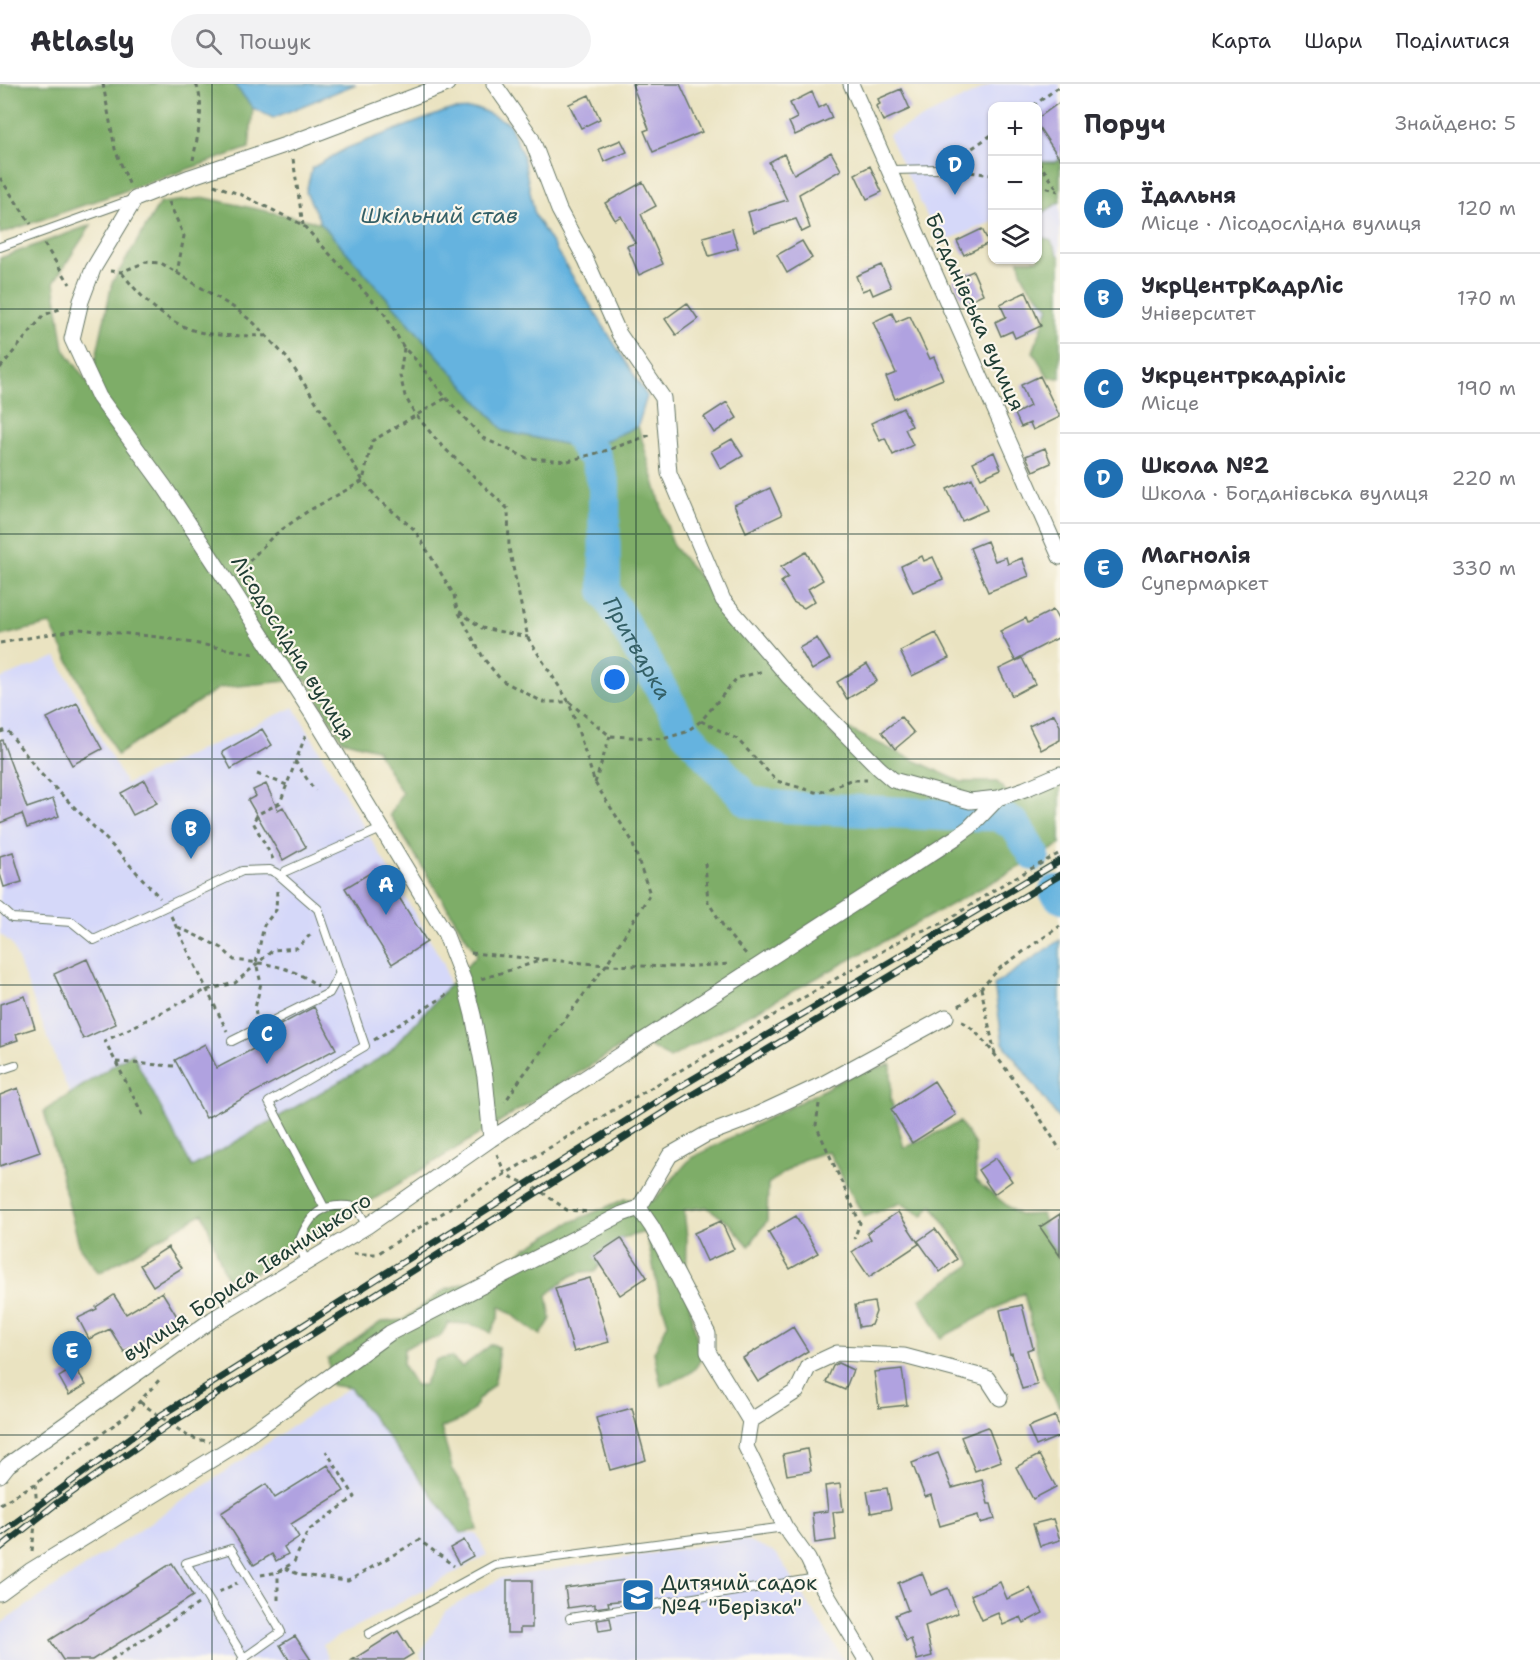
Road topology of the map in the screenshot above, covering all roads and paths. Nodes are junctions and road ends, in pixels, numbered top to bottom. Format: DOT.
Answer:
graph roads {
  1 [pos="103,84"];
  2 [pos="196,84"];
  3 [pos="447,84"];
  4 [pos="494,84"];
  5 [pos="851,84"];
  6 [pos="1060,86"];
  7 [pos="1038,102"];
  8 [pos="988,137"];
  9 [pos="291,143"];
  10 [pos="1042,168"];
  11 [pos="941,169"];
  12 [pos="890,170"];
  13 [pos="988,174"];
  14 [pos="190,177"];
  15 [pos="0,178"];
  16 [pos="1042,186"];
  17 [pos="160,188"];
  18 [pos="1059,191"];
  19 [pos="135,199"];
  20 [pos="303,225"];
  21 [pos="37,233"];
  22 [pos="0,247"];
  23 [pos="93,269"];
  24 [pos="122,272"];
  25 [pos="177,273"];
  26 [pos="81,301"];
  27 [pos="265,336"];
  28 [pos="404,348"];
  29 [pos="0,368"];
  30 [pos="446,398"];
  31 [pos="415,414"];
  32 [pos="665,429"];
  33 [pos="363,481"];
  34 [pos="1060,557"];
  35 [pos="228,583"];
  36 [pos="457,610"];
  37 [pos="528,638"];
  38 [pos="0,644"];
  39 [pos="275,657"];
  40 [pos="780,667"];
  41 [pos="569,702"];
  42 [pos="313,715"];
  43 [pos="701,722"];
  44 [pos="0,732"];
  45 [pos="610,736"];
  46 [pos="295,761"];
  47 [pos="257,774"];
  48 [pos="1060,774"];
  49 [pos="893,780"];
  50 [pos="595,783"];
  51 [pos="287,784"];
  52 [pos="315,791"];
  53 [pos="994,801"];
  54 [pos="381,829"];
  55 [pos="1060,853"];
  56 [pos="705,863"];
  57 [pos="286,871"];
  58 [pos="276,873"];
  59 [pos="167,906"];
  60 [pos="0,907"];
  61 [pos="323,922"];
  62 [pos="1060,926"];
  63 [pos="177,927"];
  64 [pos="453,951"];
  65 [pos="547,959"];
  66 [pos="765,962"];
  67 [pos="256,963"];
  68 [pos="732,963"];
  69 [pos="606,965"];
  70 [pos="340,973"];
  71 [pos="465,984"];
  72 [pos="981,988"];
  73 [pos="206,990"];
  74 [pos="329,993"];
  75 [pos="946,1017"];
  76 [pos="258,1028"];
  77 [pos="232,1041"];
  78 [pos="365,1046"];
  79 [pos="995,1055"];
  80 [pos="116,1062"];
  81 [pos="15,1065"];
  82 [pos="174,1066"];
  83 [pos="0,1070"];
  84 [pos="821,1085"];
  85 [pos="143,1115"];
  86 [pos="491,1132"];
  87 [pos="1060,1150"];
  88 [pos="505,1174"];
  89 [pos="639,1208"];
  90 [pos="325,1209"];
  91 [pos="622,1214"];
  92 [pos="367,1226"];
  93 [pos="854,1239"];
  94 [pos="320,1255"];
  95 [pos="307,1262"];
  96 [pos="162,1377"];
  97 [pos="1000,1398"];
  98 [pos="140,1402"];
  99 [pos="750,1422"];
  100 [pos="232,1447"];
  101 [pos="0,1475"];
  102 [pos="35,1484"];
  103 [pos="0,1504"];
  104 [pos="785,1527"];
  105 [pos="454,1566"];
  106 [pos="285,1568"];
  107 [pos="30,1571"];
  108 [pos="817,1578"];
  109 [pos="0,1593"];
  110 [pos="570,1618"];
  111 [pos="369,1634"];
  112 [pos="243,1659"];
  113 [pos="866,1660"];
  1 -- 19 [label="path"];
  2 -- 14 [label="path"];
  3 -- 9 [label="street"];
  4 -- 32 [label="street"];
  5 -- 12 [label="street, Богданівська вулиця"];
  6 -- 7 [label="path"];
  8 -- 11 [label="path"];
  9 -- 14 [label="street"];
  9 -- 20 [label="path"];
  10 -- 18 [label="path"];
  11 -- 12 [label="lane"];
  11 -- 13 [label="path"];
  12 -- 34 [label="street, Богданівська вулиця"];
  14 -- 17 [label="street"];
  14 -- 20 [label="path"];
  15 -- 21 [label="path"];
  16 -- 18 [label="path"];
  17 -- 19 [label="street"];
  17 -- 25 [label="path"];
  19 -- 21 [label="lane"];
  19 -- 23 [label="street, Лісодослідна вулиця"];
  20 -- 28 [label="path"];
  21 -- 22 [label="lane"];
  21 -- 26 [label="path"];
  23 -- 24 [label="path"];
  23 -- 26 [label="street, Лісодослідна вулиця"];
  24 -- 25 [label="path"];
  24 -- 27 [label="path"];
  25 -- 27 [label="path"];
  26 -- 29 [label="path"];
  26 -- 35 [label="street, Лісодослідна вулиця"];
  27 -- 33 [label="path"];
  28 -- 30 [label="path"];
  28 -- 31 [label="path"];
  30 -- 31 [label="path"];
  30 -- 32 [label="path"];
  31 -- 33 [label="path"];
  31 -- 37 [label="path"];
  32 -- 40 [label="street"];
  33 -- 35 [label="path"];
  33 -- 36 [label="path"];
  35 -- 39 [label="street, Лісодослідна вулиця"];
  36 -- 37 [label="path"];
  36 -- 41 [label="path"];
  37 -- 41 [label="path"];
  38 -- 39 [label="path"];
  39 -- 42 [label="street, Лісодослідна вулиця"];
  40 -- 43 [label="path"];
  40 -- 49 [label="street"];
  41 -- 45 [label="path"];
  41 -- 50 [label="path"];
  42 -- 46 [label="path"];
  42 -- 54 [label="street, Лісодослідна вулиця"];
  43 -- 45 [label="path"];
  43 -- 49 [label="path"];
  44 -- 59 [label="path"];
  45 -- 50 [label="path"];
  46 -- 51 [label="path"];
  46 -- 52 [label="path"];
  47 -- 51 [label="path"];
  48 -- 53 [label="street"];
  49 -- 53 [label="street"];
  50 -- 69 [label="path"];
  51 -- 58 [label="path"];
  53 -- 66 [label="street, вулиця Бориса Іваницького"];
  54 -- 57 [label="lane"];
  54 -- 64 [label="street, Лісодослідна вулиця"];
  55 -- 88 [label="path"];
  56 -- 66 [label="path"];
  58 -- 59 [label="lane"];
  58 -- 61 [label="lane"];
  58 -- 67 [label="path"];
  59 -- 60 [label="lane"];
  59 -- 63 [label="path"];
  61 -- 67 [label="path"];
  61 -- 70 [label="lane"];
  62 -- 72 [label="path"];
  63 -- 67 [label="path"];
  63 -- 73 [label="path"];
  64 -- 65 [label="path"];
  64 -- 71 [label="street, Лісодослідна вулиця"];
  65 -- 69 [label="path"];
  65 -- 71 [label="path"];
  66 -- 86 [label="street, вулиця Бориса Іваницького"];
  67 -- 73 [label="path"];
  67 -- 74 [label="path"];
  67 -- 76 [label="path"];
  68 -- 69 [label="path"];
  69 -- 86 [label="path"];
  70 -- 74 [label="lane"];
  70 -- 78 [label="lane"];
  71 -- 78 [label="path"];
  71 -- 86 [label="street, Лісодослідна вулиця"];
  72 -- 75 [label="path"];
  72 -- 79 [label="path"];
  73 -- 77 [label="path"];
  73 -- 80 [label="path"];
  74 -- 76 [label="lane"];
  75 -- 79 [label="path"];
  75 -- 84 [label="street"];
  76 -- 77 [label="lane"];
  78 -- 90 [label="lane"];
  79 -- 87 [label="path"];
  80 -- 82 [label="path"];
  80 -- 85 [label="path"];
  81 -- 83 [label="lane"];
  84 -- 89 [label="street"];
  84 -- 93 [label="path"];
  86 -- 88 [label="path"];
  86 -- 92 [label="street, вулиця Бориса Іваницького"];
  88 -- 91 [label="path"];
  88 -- 94 [label="path"];
  89 -- 91 [label="street"];
  89 -- 99 [label="street"];
  90 -- 92 [label="lane"];
  90 -- 95 [label="lane"];
  91 -- 100 [label="street"];
  92 -- 94 [label="street, вулиця Бориса Іваницького"];
  94 -- 95 [label="street, вулиця Бориса Іваницького"];
  95 -- 101 [label="street, вулиця Бориса Іваницького"];
  96 -- 98 [label="path"];
  97 -- 99 [label="street"];
  98 -- 100 [label="path"];
  98 -- 102 [label="path"];
  99 -- 104 [label="street"];
  100 -- 107 [label="street"];
  102 -- 103 [label="path"];
  102 -- 107 [label="path"];
  104 -- 108 [label="street"];
  104 -- 111 [label="lane"];
  105 -- 106 [label="path"];
  107 -- 109 [label="street"];
  108 -- 110 [label="lane"];
  108 -- 113 [label="street"];
  112 -- 112 [label="lane"];
}
